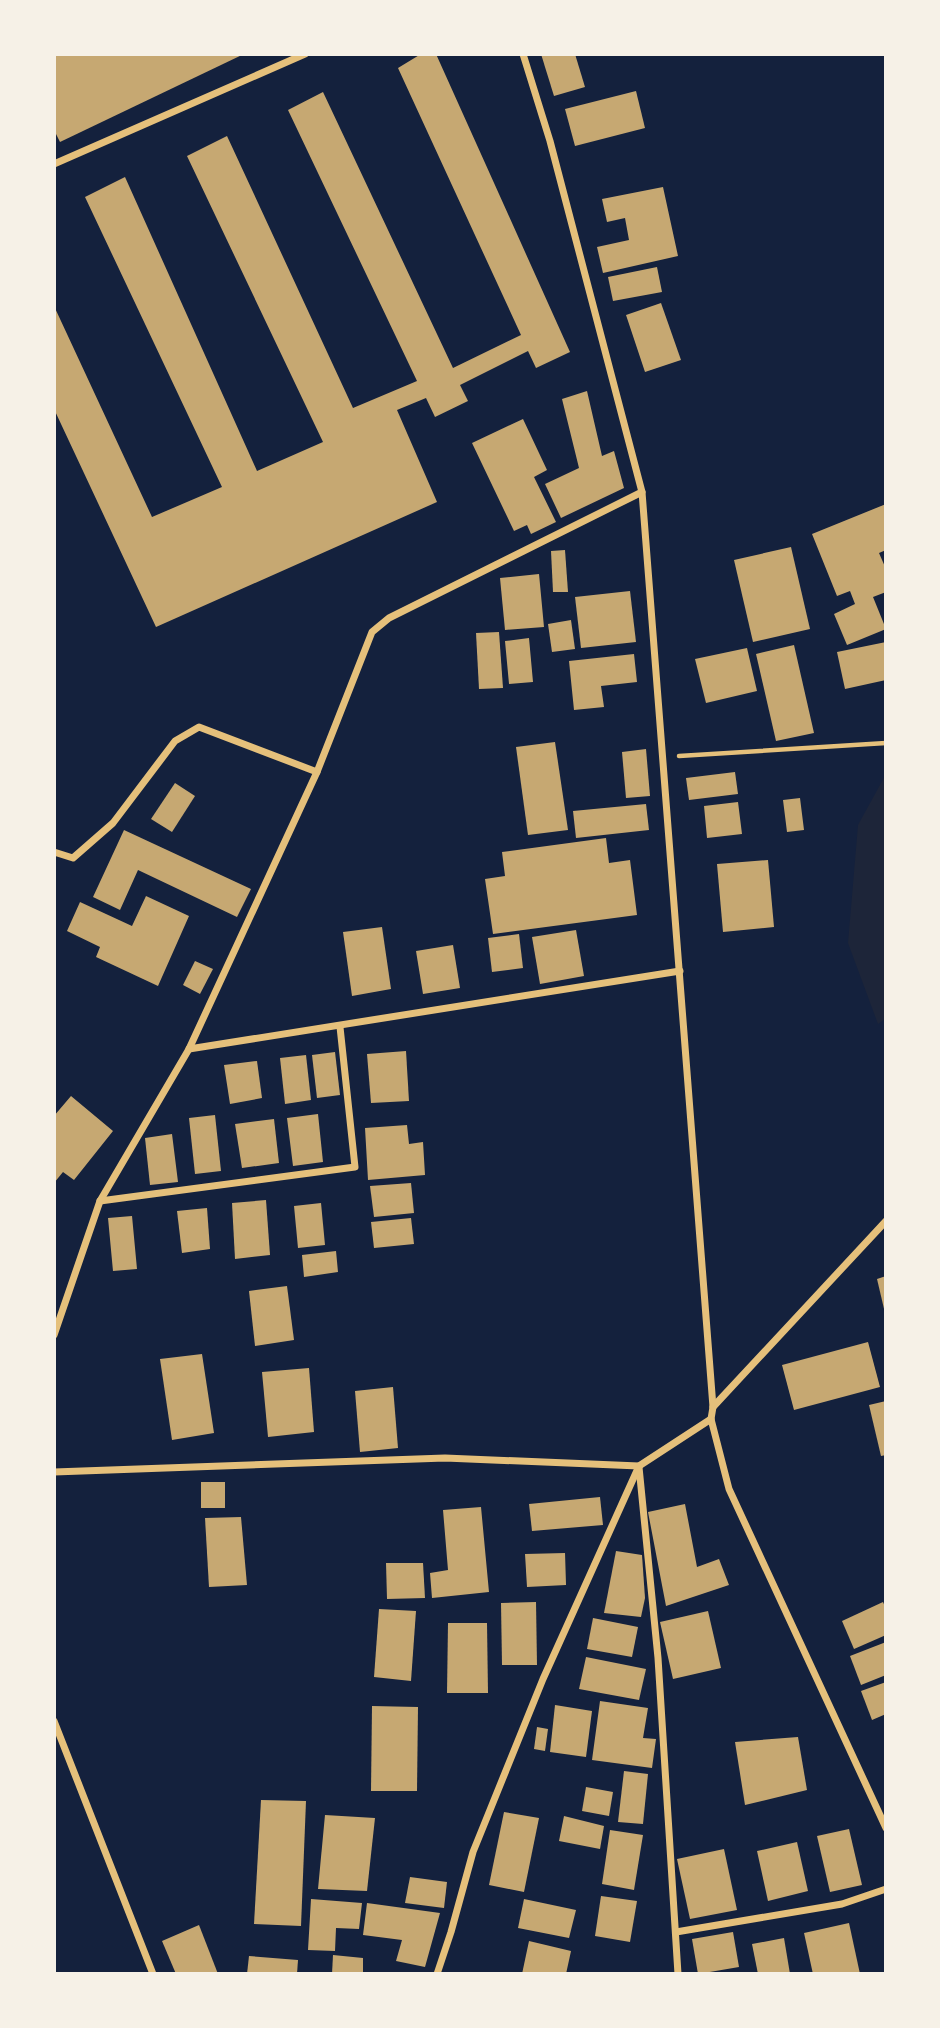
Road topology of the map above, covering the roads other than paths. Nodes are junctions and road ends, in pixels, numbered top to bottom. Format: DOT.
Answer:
graph roads {
  1 [pos="305,54"];
  2 [pos="523,54"];
  3 [pos="54,164"];
  4 [pos="642,492"];
  5 [pos="317,772"];
  6 [pos="54,852"];
  7 [pos="680,971"];
  8 [pos="340,1027"];
  9 [pos="189,1049"];
  10 [pos="100,1201"];
  11 [pos="886,1221"];
  12 [pos="54,1335"];
  13 [pos="713,1407"];
  14 [pos="711,1419"];
  15 [pos="639,1466"];
  16 [pos="54,1472"];
  17 [pos="54,1721"];
  18 [pos="886,1828"];
  19 [pos="886,1889"];
  20 [pos="676,1932"];
  21 [pos="153,1974"];
  22 [pos="437,1974"];
  23 [pos="678,1974"];
  1 -- 3 [label="street"];
  2 -- 4 [label="street"];
  4 -- 5 [label="street"];
  4 -- 7 [label="street"];
  5 -- 6 [label="street"];
  5 -- 9 [label="street"];
  7 -- 8 [label="street"];
  7 -- 13 [label="street"];
  8 -- 9 [label="street"];
  8 -- 10 [label="street"];
  9 -- 10 [label="street"];
  10 -- 12 [label="street"];
  11 -- 13 [label="street"];
  13 -- 14 [label="street"];
  14 -- 15 [label="street"];
  14 -- 18 [label="street"];
  15 -- 16 [label="street"];
  15 -- 20 [label="street"];
  15 -- 22 [label="street"];
  17 -- 21 [label="street"];
  19 -- 20 [label="street"];
  20 -- 23 [label="street"];
}
